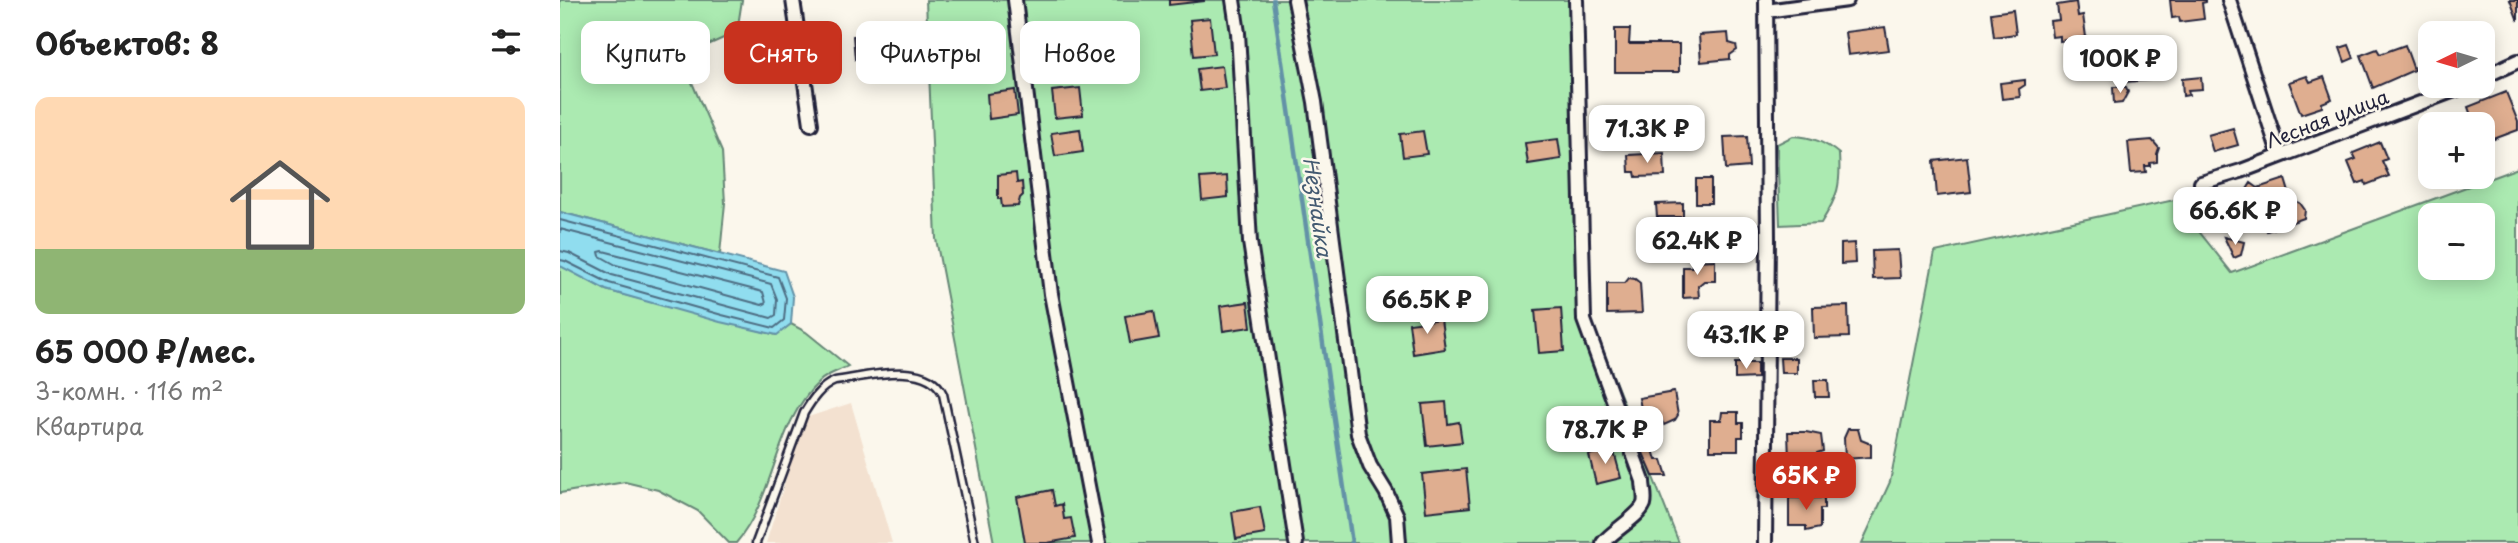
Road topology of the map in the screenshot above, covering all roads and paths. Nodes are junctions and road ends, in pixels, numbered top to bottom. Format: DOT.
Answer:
graph roads {
  1 [pos="793,0"];
  2 [pos="1015,0"];
  3 [pos="1233,0"];
  4 [pos="1296,0"];
  5 [pos="1576,0"];
  6 [pos="1847,0"];
  7 [pos="2228,0"];
  8 [pos="1766,5"];
  9 [pos="2518,61"];
  10 [pos="2496,71"];
  11 [pos="2433,98"];
  12 [pos="811,124"];
  13 [pos="2280,156"];
  14 [pos="2201,183"];
  15 [pos="756,543"];
  16 [pos="975,543"];
  17 [pos="1099,543"];
  18 [pos="1296,543"];
  19 [pos="1399,543"];
  20 [pos="1603,543"];
  21 [pos="1765,543"];
  1 -- 12 [label="street"];
  2 -- 17 [label="street"];
  3 -- 18 [label="street"];
  4 -- 19 [label="street"];
  5 -- 20 [label="street"];
  6 -- 8 [label="street"];
  7 -- 13 [label="street"];
  8 -- 21 [label="street"];
  9 -- 10 [label="street"];
  11 -- 13 [label="street, Лесная улица"];
  13 -- 14 [label="street, Лесная улица"];
  15 -- 16 [label="lane"];
}
